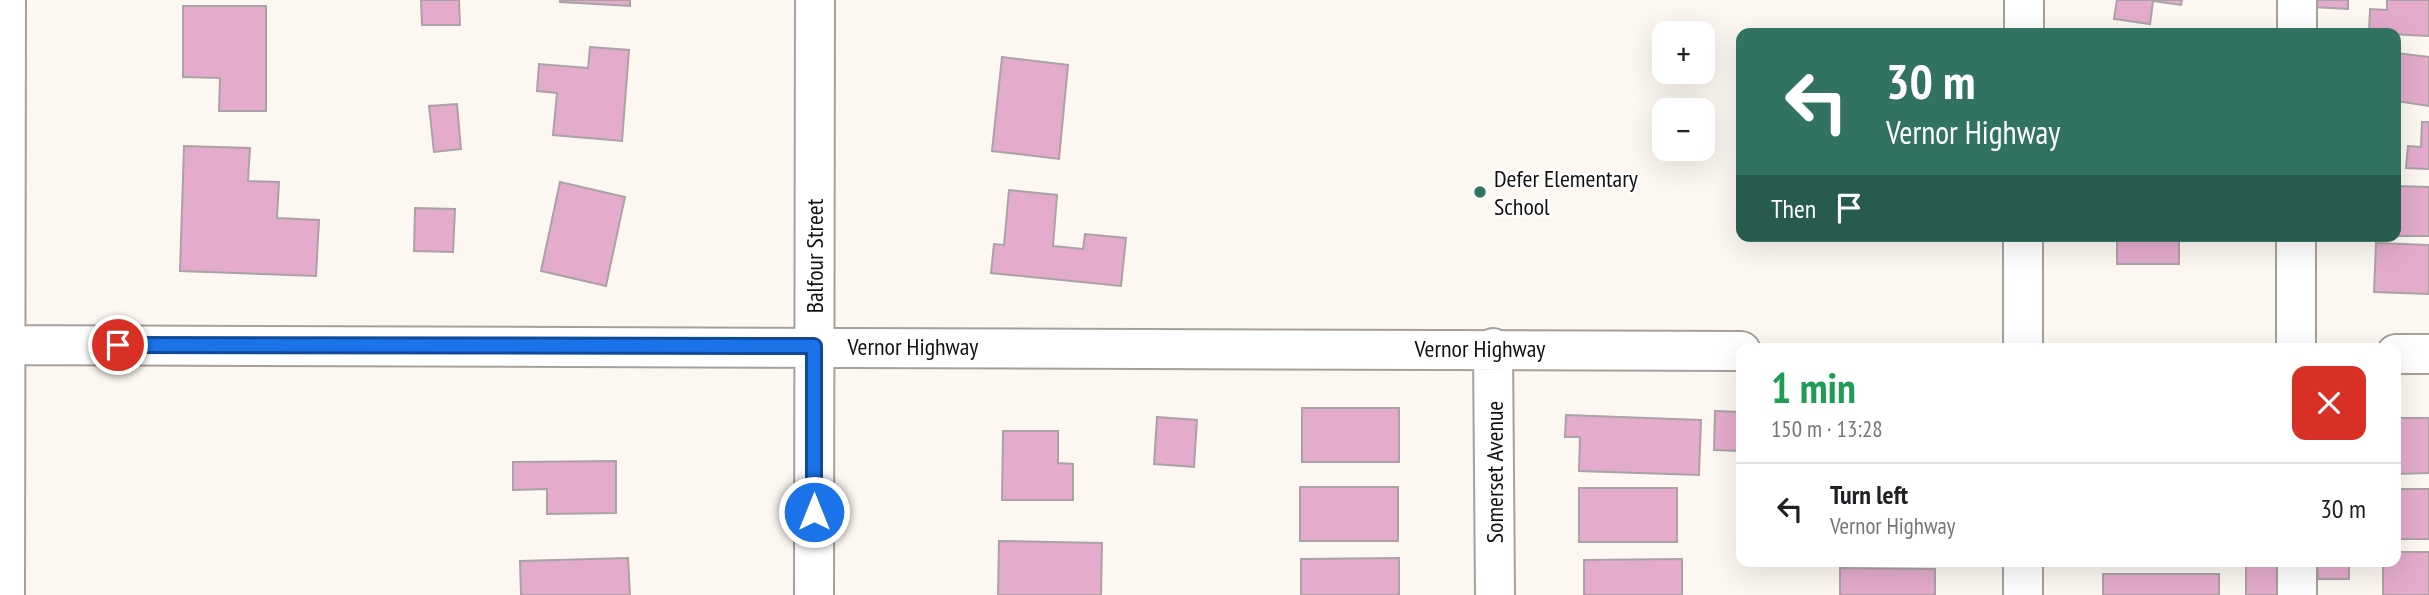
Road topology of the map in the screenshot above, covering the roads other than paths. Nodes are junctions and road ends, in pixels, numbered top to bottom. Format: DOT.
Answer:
graph roads {
  1 [pos="6,0"];
  2 [pos="814,0"];
  3 [pos="2024,0"];
  4 [pos="2297,0"];
  5 [pos="2024,28"];
  6 [pos="2297,28"];
  7 [pos="2023,242"];
  8 [pos="2296,242"];
  9 [pos="2023,343"];
  10 [pos="2296,343"];
  11 [pos="3,345"];
  12 [pos="814,346"];
  13 [pos="1493,348"];
  14 [pos="1736,351"];
  15 [pos="2401,354"];
  16 [pos="2429,354"];
  17 [pos="2023,567"];
  18 [pos="2297,567"];
  19 [pos="5,595"];
  20 [pos="814,595"];
  21 [pos="1495,595"];
  22 [pos="2023,595"];
  23 [pos="2297,595"];
  1 -- 11 [label="street"];
  2 -- 12 [label="street, Balfour Street"];
  3 -- 5 [label="street"];
  4 -- 6 [label="street"];
  7 -- 9 [label="street"];
  8 -- 10 [label="street"];
  11 -- 12 [label="street, Vernor Highway"];
  11 -- 19 [label="street"];
  12 -- 13 [label="street, Vernor Highway"];
  12 -- 20 [label="street, Balfour Street"];
  13 -- 14 [label="street, Vernor Highway"];
  13 -- 21 [label="street, Somerset Avenue"];
  15 -- 16 [label="street"];
  17 -- 22 [label="street"];
  18 -- 23 [label="street"];
}
